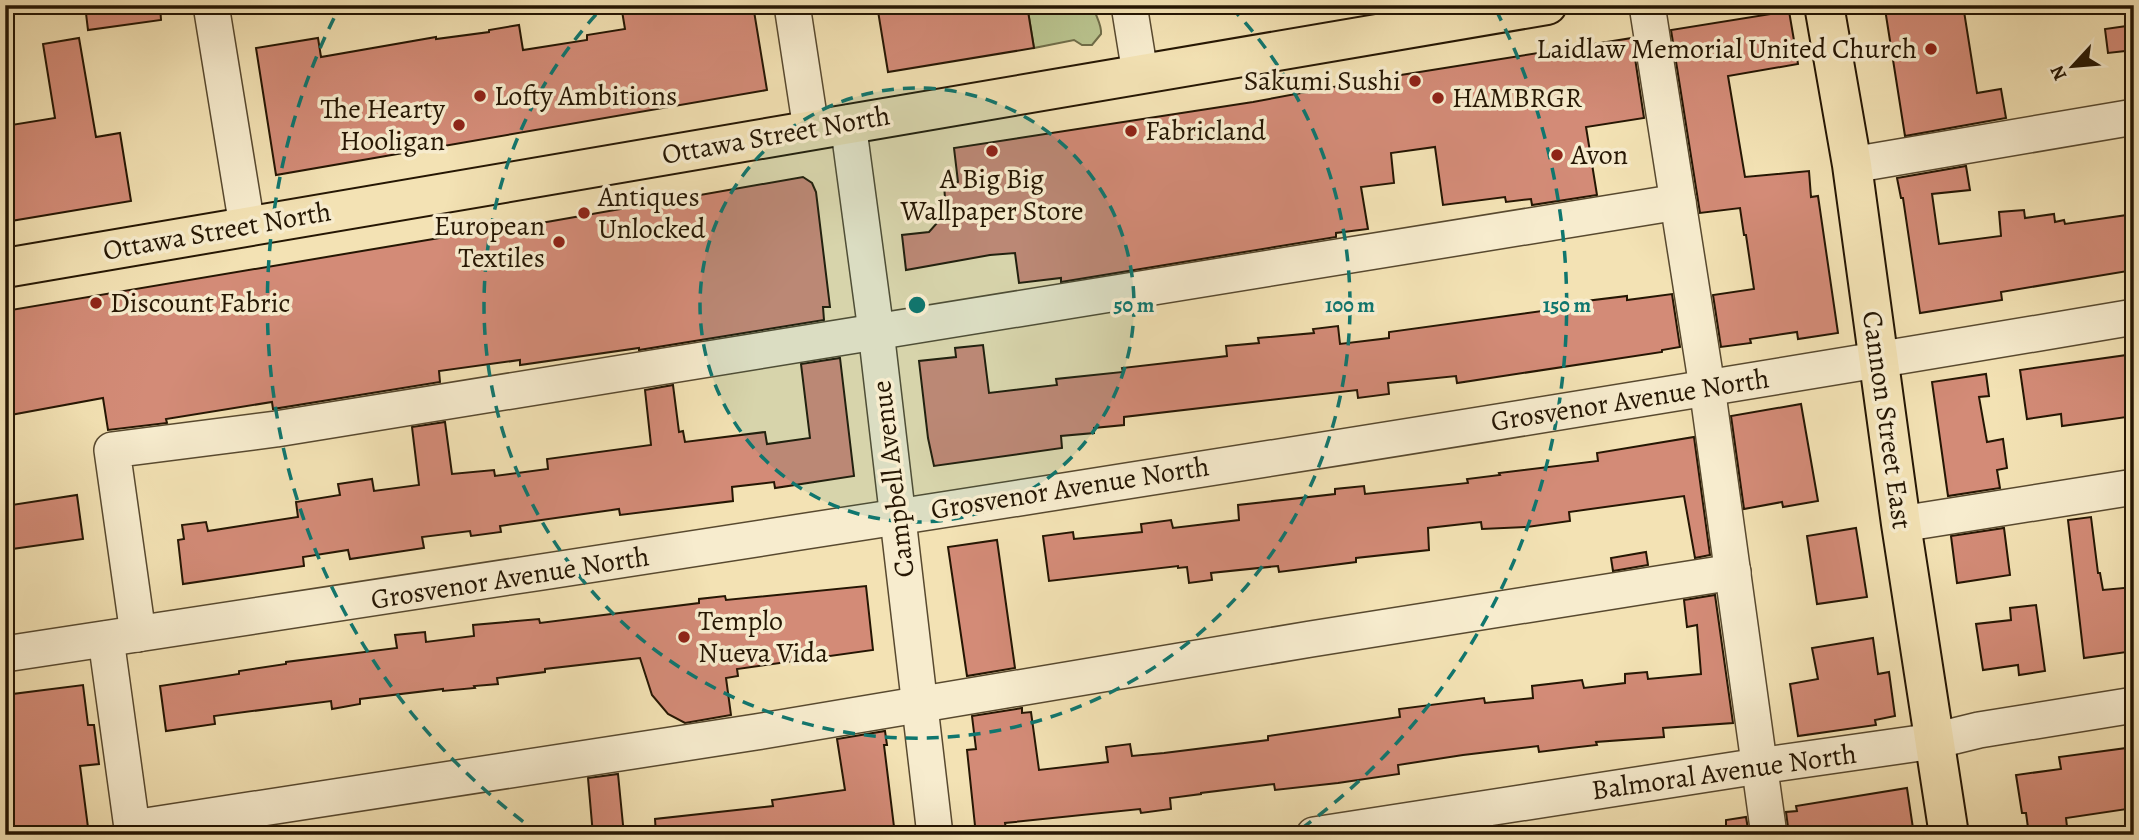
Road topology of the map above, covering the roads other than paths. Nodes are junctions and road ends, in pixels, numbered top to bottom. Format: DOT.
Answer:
graph roads {
  1 [pos="211,5"];
  2 [pos="792,5"];
  3 [pos="1129,5"];
  4 [pos="1547,5"];
  5 [pos="1647,5"];
  6 [pos="1824,5"];
  7 [pos="1457,13"];
  8 [pos="1140,73"];
  9 [pos="2134,117"];
  10 [pos="830,126"];
  11 [pos="1852,164"];
  12 [pos="1678,202"];
  13 [pos="247,226"];
  14 [pos="5,268"];
  15 [pos="2134,317"];
  16 [pos="876,331"];
  17 [pos="1879,360"];
  18 [pos="1707,387"];
  19 [pos="2134,487"];
  20 [pos="896,516"];
  21 [pos="1901,524"];
  22 [pos="1733,572"];
  23 [pos="122,637"];
  24 [pos="5,654"];
  25 [pos="920,705"];
  26 [pos="2134,705"];
  27 [pos="1934,741"];
  28 [pos="1759,766"];
  29 [pos="133,831"];
  30 [pos="935,835"];
  31 [pos="1314,835"];
  32 [pos="1769,835"];
  33 [pos="1949,835"];
  1 -- 13 [label="street"];
  2 -- 10 [label="street, Campbell Avenue"];
  3 -- 8 [label="street"];
  4 -- 7 [label="main road, Ottawa Street North"];
  5 -- 12 [label="street"];
  6 -- 11 [label="main road, Cannon Street East"];
  7 -- 8 [label="main road, Ottawa Street North"];
  8 -- 10 [label="main road, Ottawa Street North"];
  9 -- 11 [label="street"];
  10 -- 13 [label="main road, Ottawa Street North"];
  10 -- 16 [label="street, Campbell Avenue"];
  11 -- 17 [label="main road, Cannon Street East"];
  12 -- 16 [label="street"];
  12 -- 18 [label="street"];
  13 -- 14 [label="main road, Ottawa Street North"];
  15 -- 17 [label="street, Grosvenor Avenue North"];
  16 -- 20 [label="street, Campbell Avenue"];
  16 -- 23 [label="street"];
  17 -- 18 [label="street, Grosvenor Avenue North"];
  17 -- 21 [label="main road, Cannon Street East"];
  18 -- 20 [label="street, Grosvenor Avenue North"];
  18 -- 22 [label="street"];
  19 -- 21 [label="street"];
  20 -- 23 [label="street, Grosvenor Avenue North"];
  20 -- 25 [label="street, Campbell Avenue"];
  21 -- 27 [label="main road, Cannon Street East"];
  22 -- 25 [label="street"];
  22 -- 28 [label="street"];
  23 -- 24 [label="street, Grosvenor Avenue North"];
  23 -- 29 [label="street"];
  25 -- 29 [label="street"];
  25 -- 30 [label="street, Campbell Avenue"];
  26 -- 27 [label="street, Balmoral Avenue North"];
  27 -- 28 [label="street, Balmoral Avenue North"];
  27 -- 33 [label="main road, Cannon Street East"];
  28 -- 31 [label="street, Balmoral Avenue North"];
  28 -- 32 [label="street"];
}
